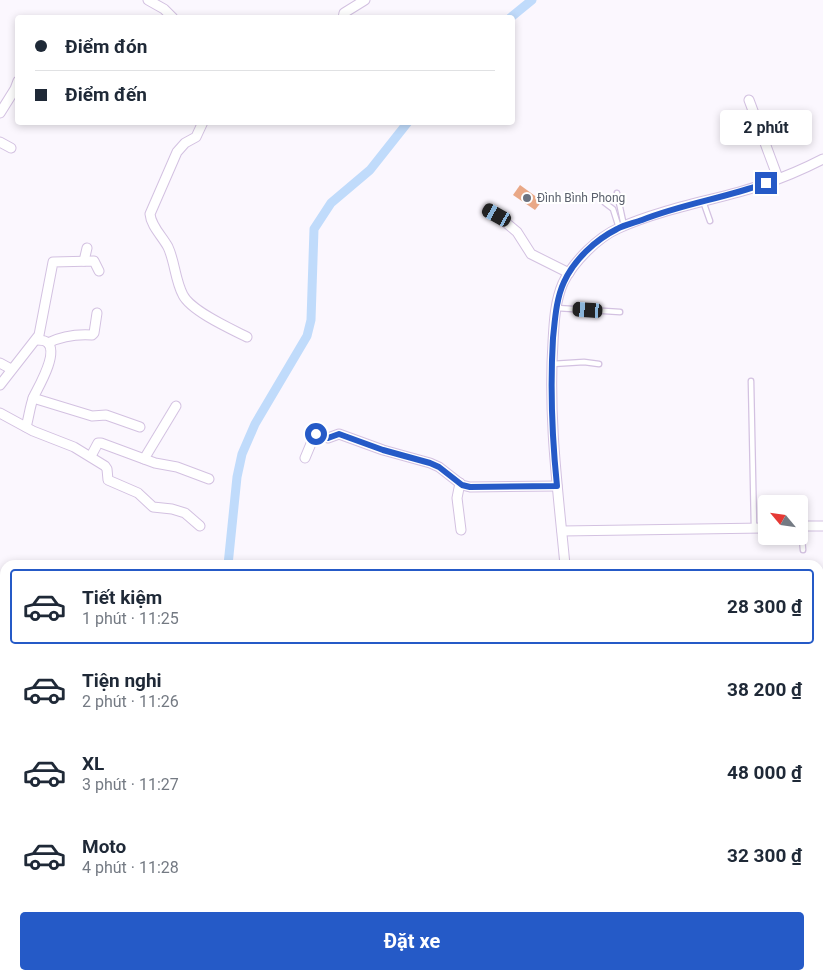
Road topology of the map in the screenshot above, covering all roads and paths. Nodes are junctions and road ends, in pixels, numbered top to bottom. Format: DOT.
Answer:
graph roads {
  1 [pos="166,0"];
  2 [pos="365,0"];
  3 [pos="151,2"];
  4 [pos="169,15"];
  5 [pos="344,15"];
  6 [pos="15,87"];
  7 [pos="749,100"];
  8 [pos="0,113"];
  9 [pos="202,125"];
  10 [pos="0,142"];
  11 [pos="11,148"];
  12 [pos="823,159"];
  13 [pos="778,178"];
  14 [pos="617,192"];
  15 [pos="704,201"];
  16 [pos="605,203"];
  17 [pos="488,210"];
  18 [pos="710,221"];
  19 [pos="622,227"];
  20 [pos="87,248"];
  21 [pos="84,261"];
  22 [pos="99,271"];
  23 [pos="569,273"];
  24 [pos="557,308"];
  25 [pos="620,312"];
  26 [pos="97,313"];
  27 [pos="247,337"];
  28 [pos="37,340"];
  29 [pos="48,343"];
  30 [pos="0,363"];
  31 [pos="552,364"];
  32 [pos="599,364"];
  33 [pos="11,369"];
  34 [pos="751,381"];
  35 [pos="0,385"];
  36 [pos="33,398"];
  37 [pos="176,406"];
  38 [pos="0,413"];
  39 [pos="26,427"];
  40 [pos="140,427"];
  41 [pos="91,456"];
  42 [pos="305,458"];
  43 [pos="144,459"];
  44 [pos="208,479"];
  45 [pos="460,483"];
  46 [pos="557,486"];
  47 [pos="200,526"];
  48 [pos="808,526"];
  49 [pos="823,526"];
  50 [pos="754,528"];
  51 [pos="758,528"];
  52 [pos="460,530"];
  53 [pos="562,532"];
  54 [pos="802,545"];
  55 [pos="803,550"];
  56 [pos="565,560"];
  1 -- 3 [label="street"];
  2 -- 5 [label="street"];
  3 -- 4 [label="street"];
  6 -- 8 [label="street"];
  7 -- 13 [label="street"];
  9 -- 27 [label="street"];
  10 -- 11 [label="street"];
  12 -- 13 [label="street"];
  13 -- 15 [label="street"];
  14 -- 19 [label="lane"];
  15 -- 18 [label="lane"];
  15 -- 19 [label="street"];
  16 -- 19 [label="lane"];
  17 -- 23 [label="street"];
  19 -- 23 [label="street"];
  20 -- 21 [label="street"];
  21 -- 22 [label="street"];
  21 -- 28 [label="street"];
  23 -- 24 [label="street"];
  24 -- 25 [label="lane"];
  24 -- 31 [label="street"];
  26 -- 29 [label="street"];
  28 -- 29 [label="street"];
  28 -- 33 [label="street"];
  29 -- 36 [label="street"];
  30 -- 33 [label="street"];
  31 -- 32 [label="lane"];
  31 -- 46 [label="street"];
  33 -- 35 [label="street"];
  34 -- 50 [label="lane"];
  36 -- 39 [label="street"];
  36 -- 40 [label="street"];
  37 -- 43 [label="street"];
  38 -- 39 [label="street"];
  39 -- 41 [label="street"];
  41 -- 43 [label="street"];
  41 -- 47 [label="street"];
  42 -- 45 [label="street"];
  43 -- 44 [label="street"];
  45 -- 46 [label="street"];
  45 -- 52 [label="street"];
  46 -- 53 [label="street"];
  48 -- 49 [label="street"];
  50 -- 51 [label="street"];
  50 -- 53 [label="street"];
  53 -- 56 [label="street"];
  54 -- 55 [label="lane"];
}
